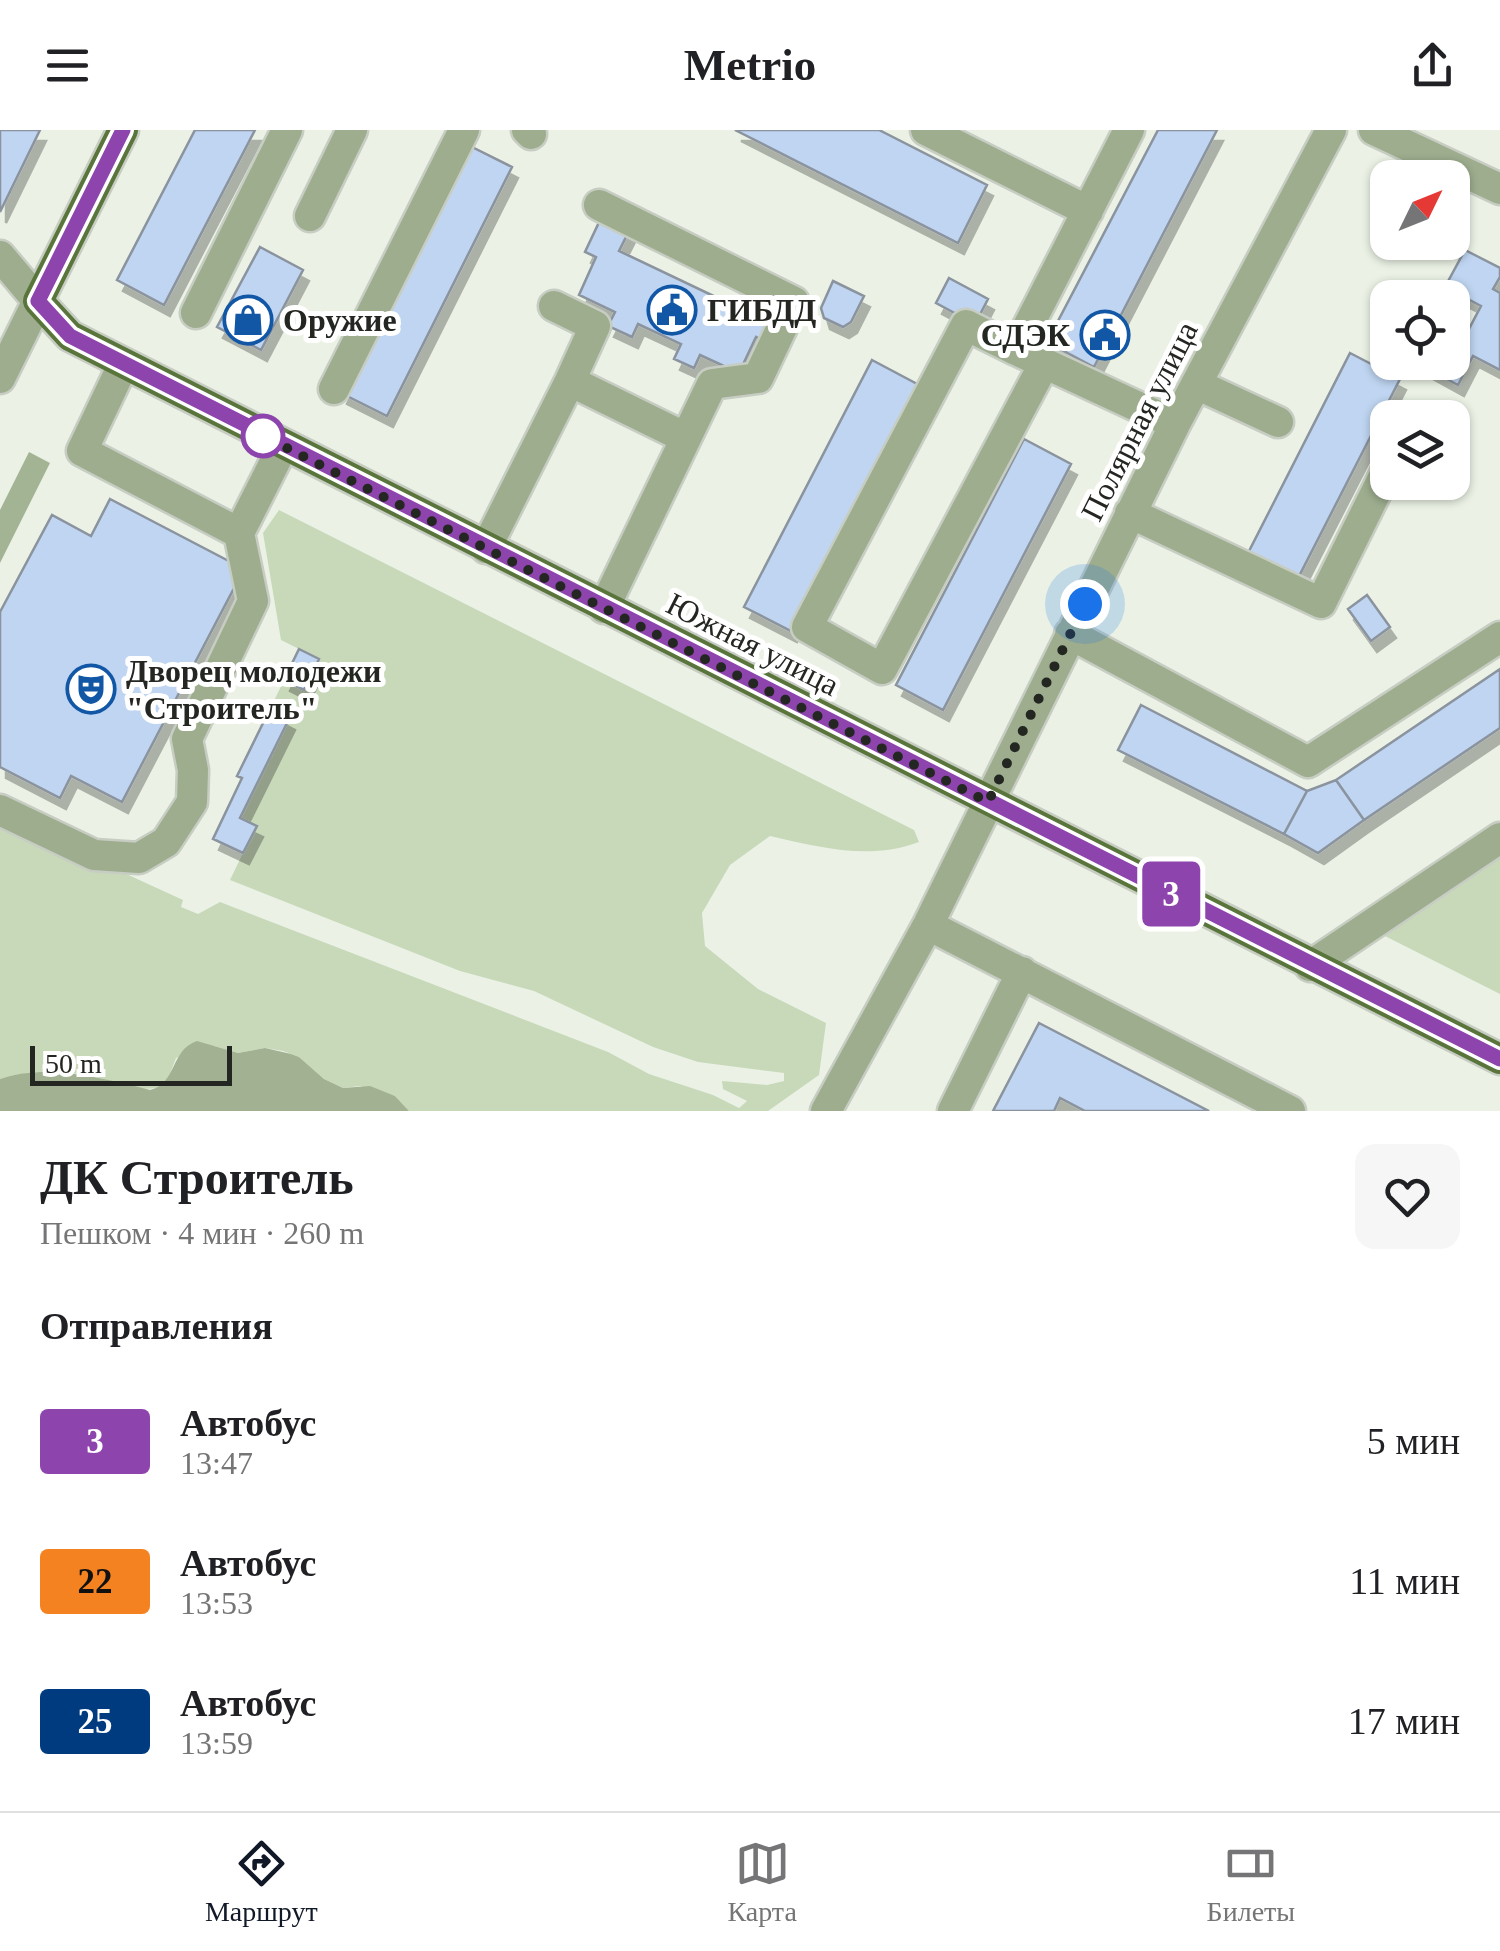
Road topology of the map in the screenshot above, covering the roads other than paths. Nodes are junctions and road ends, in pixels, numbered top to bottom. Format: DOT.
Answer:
graph roads {
  1 [pos="123,130"];
  2 [pos="287,130"];
  3 [pos="352,130"];
  4 [pos="464,130"];
  5 [pos="926,130"];
  6 [pos="1129,130"];
  7 [pos="1331,130"];
  8 [pos="1374,130"];
  9 [pos="1500,189"];
  10 [pos="599,205"];
  11 [pos="1088,211"];
  12 [pos="310,216"];
  13 [pos="0,256"];
  14 [pos="38,301"];
  15 [pos="554,306"];
  16 [pos="196,312"];
  17 [pos="1030,357"];
  18 [pos="123,364"];
  19 [pos="0,378"];
  20 [pos="570,382"];
  21 [pos="1196,384"];
  22 [pos="334,389"];
  23 [pos="1278,422"];
  24 [pos="1175,424"];
  25 [pos="686,438"];
  26 [pos="283,446"];
  27 [pos="1372,500"];
  28 [pos="1130,513"];
  29 [pos="238,533"];
  30 [pos="486,548"];
  31 [pos="604,608"];
  32 [pos="1070,634"];
  33 [pos="1500,637"];
  34 [pos="988,802"];
  35 [pos="0,810"];
  36 [pos="1500,838"];
  37 [pos="928,925"];
  38 [pos="1310,966"];
  39 [pos="1022,972"];
  40 [pos="1500,1060"];
  41 [pos="826,1111"];
  42 [pos="953,1111"];
  43 [pos="1290,1111"];
  1 -- 14 [label="main road"];
  2 -- 16 [label="street"];
  3 -- 12 [label="street"];
  4 -- 22 [label="street"];
  5 -- 11 [label="street"];
  6 -- 11 [label="street"];
  7 -- 21 [label="street, Полярная улица"];
  8 -- 9 [label="street"];
  10 -- 25 [label="street"];
  11 -- 17 [label="street"];
  13 -- 14 [label="street, Южная улица"];
  14 -- 18 [label="main road, Южная улица"];
  14 -- 19 [label="street"];
  15 -- 20 [label="street"];
  17 -- 17 [label="street"];
  17 -- 24 [label="street"];
  18 -- 26 [label="main road, Южная улица"];
  18 -- 29 [label="street"];
  20 -- 25 [label="street"];
  20 -- 30 [label="street"];
  21 -- 23 [label="street"];
  21 -- 24 [label="street, Полярная улица"];
  24 -- 28 [label="street, Полярная улица"];
  25 -- 31 [label="street"];
  26 -- 29 [label="street"];
  26 -- 30 [label="main road, Южная улица"];
  27 -- 28 [label="street"];
  28 -- 32 [label="street, Полярная улица"];
  29 -- 35 [label="street"];
  30 -- 31 [label="main road, Южная улица"];
  31 -- 34 [label="main road, Южная улица"];
  32 -- 33 [label="street"];
  32 -- 34 [label="street, Полярная улица"];
  34 -- 37 [label="street, Полярная улица"];
  34 -- 38 [label="main road, Южная улица"];
  36 -- 38 [label="street"];
  37 -- 39 [label="street"];
  37 -- 41 [label="street, Полярная улица"];
  38 -- 40 [label="main road, Южная улица"];
  39 -- 42 [label="street"];
  39 -- 43 [label="street"];
}
